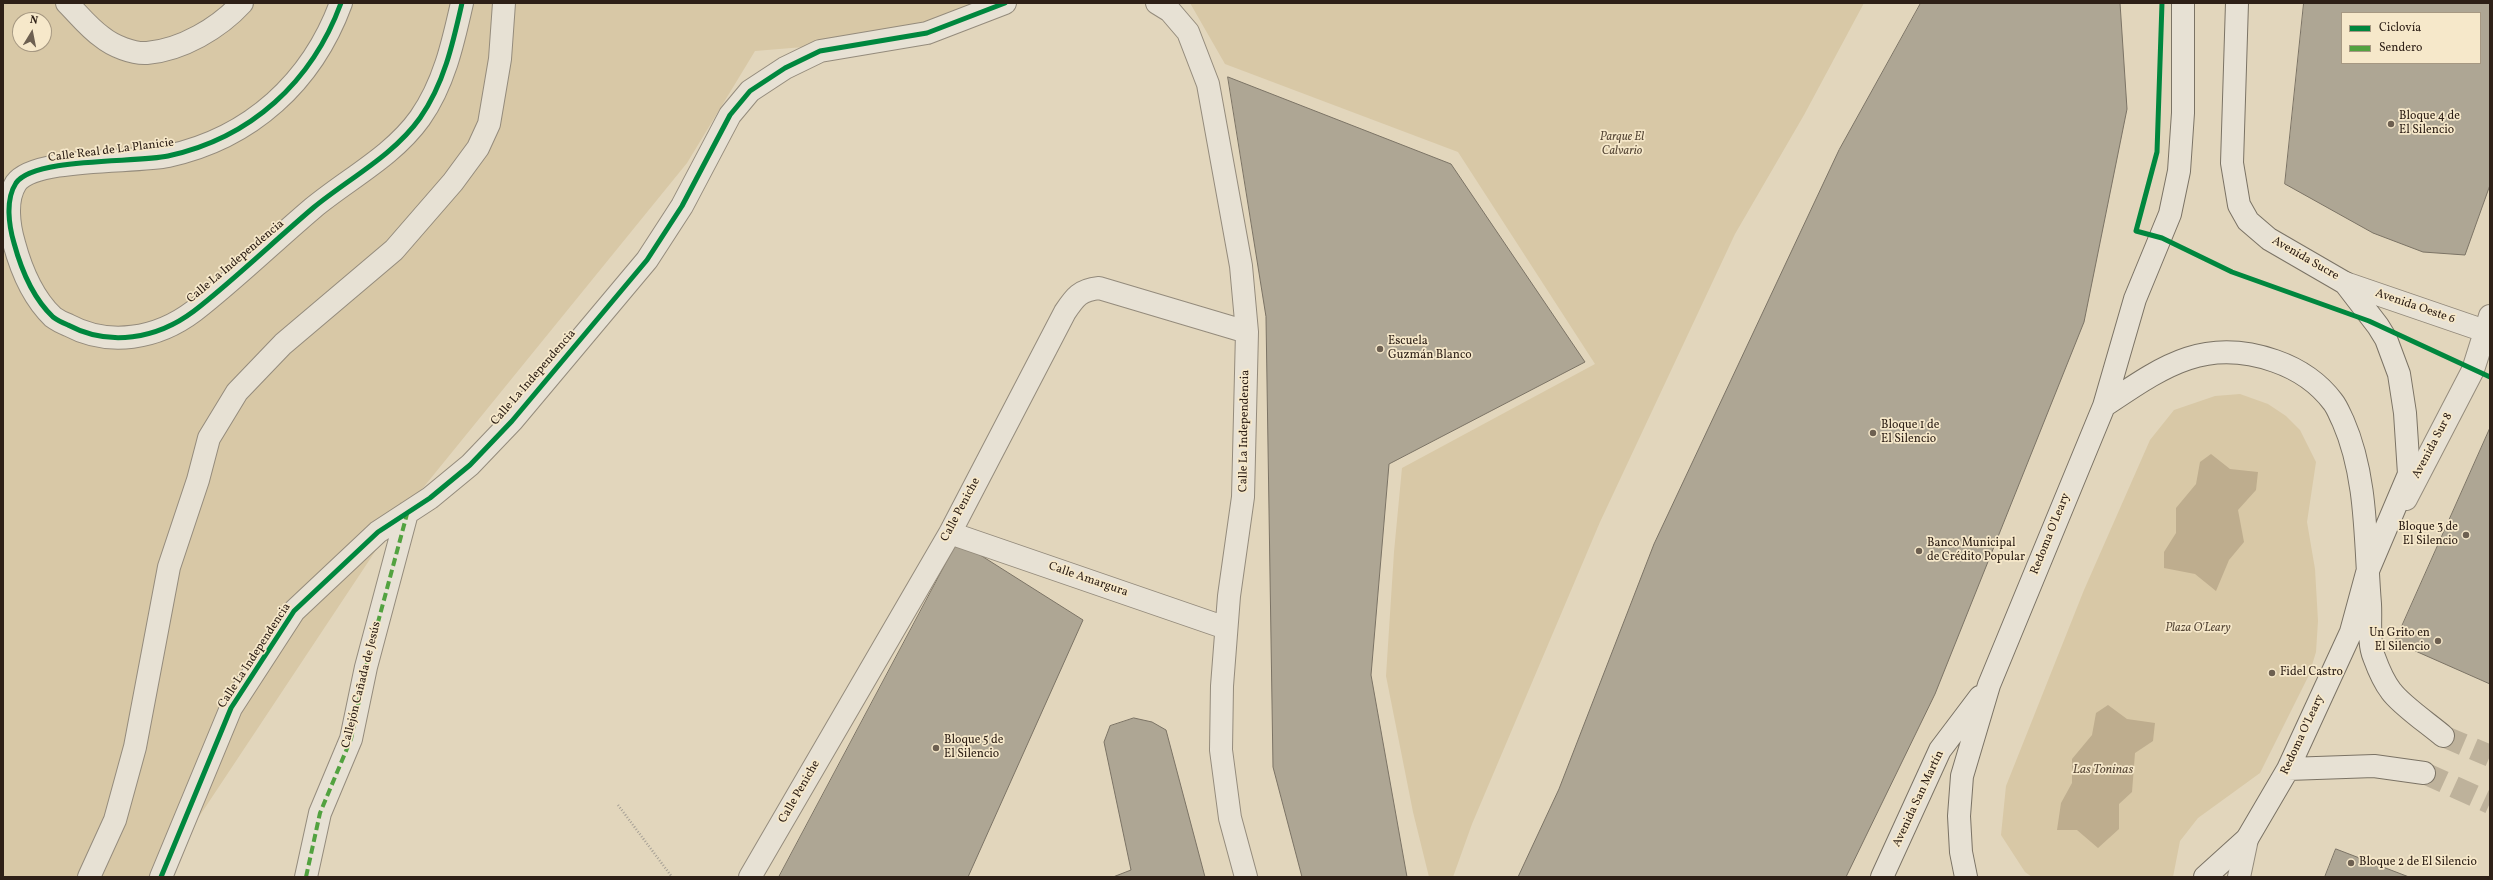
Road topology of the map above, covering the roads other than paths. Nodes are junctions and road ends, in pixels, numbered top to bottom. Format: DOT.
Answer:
graph roads {
  1 [pos="67,3"];
  2 [pos="242,3"];
  3 [pos="341,3"];
  4 [pos="462,3"];
  5 [pos="504,3"];
  6 [pos="1005,3"];
  7 [pos="1157,3"];
  8 [pos="2184,3"];
  9 [pos="2237,3"];
  10 [pos="8,182"];
  11 [pos="2345,283"];
  12 [pos="2487,323"];
  13 [pos="1247,332"];
  14 [pos="2104,406"];
  15 [pos="406,514"];
  16 [pos="950,533"];
  17 [pos="2367,573"];
  18 [pos="1226,628"];
  19 [pos="1989,685"];
  20 [pos="2443,736"];
  21 [pos="2288,769"];
  22 [pos="2424,773"];
  23 [pos="2247,839"];
  24 [pos="89,877"];
  25 [pos="161,877"];
  26 [pos="306,877"];
  27 [pos="750,877"];
  28 [pos="1246,877"];
  29 [pos="1882,877"];
  30 [pos="1966,877"];
  31 [pos="2205,877"];
  32 [pos="2239,877"];
  1 -- 2 [label="street"];
  3 -- 10 [label="street, Calle Real de La Planicie"];
  4 -- 10 [label="street, Calle La Independencia"];
  5 -- 24 [label="street"];
  6 -- 15 [label="street, Calle La Independencia"];
  7 -- 13 [label="street, Calle La Independencia"];
  8 -- 14 [label="street"];
  9 -- 11 [label="street, Avenida Sucre"];
  11 -- 12 [label="street, Avenida Oeste 6"];
  11 -- 17 [label="street, Avenida Sucre"];
  12 -- 17 [label="street, Avenida Sur 8"];
  13 -- 16 [label="street, Calle Peniche"];
  13 -- 18 [label="street, Calle La Independencia"];
  14 -- 17 [label="street"];
  14 -- 19 [label="street, Redoma O'Leary"];
  15 -- 25 [label="street, Calle La Independencia"];
  15 -- 26 [label="street, Callejón Cañada de Jesús"];
  16 -- 18 [label="street, Calle Amargura"];
  16 -- 27 [label="street, Calle Peniche"];
  17 -- 20 [label="street"];
  17 -- 21 [label="street, Redoma O'Leary"];
  18 -- 28 [label="street, Calle La Independencia"];
  19 -- 29 [label="street, Avenida San Martín"];
  19 -- 30 [label="street"];
  21 -- 22 [label="street"];
  21 -- 23 [label="street, Redoma O'Leary"];
  23 -- 31 [label="street, Redoma O'Leary"];
  23 -- 32 [label="street"];
}
